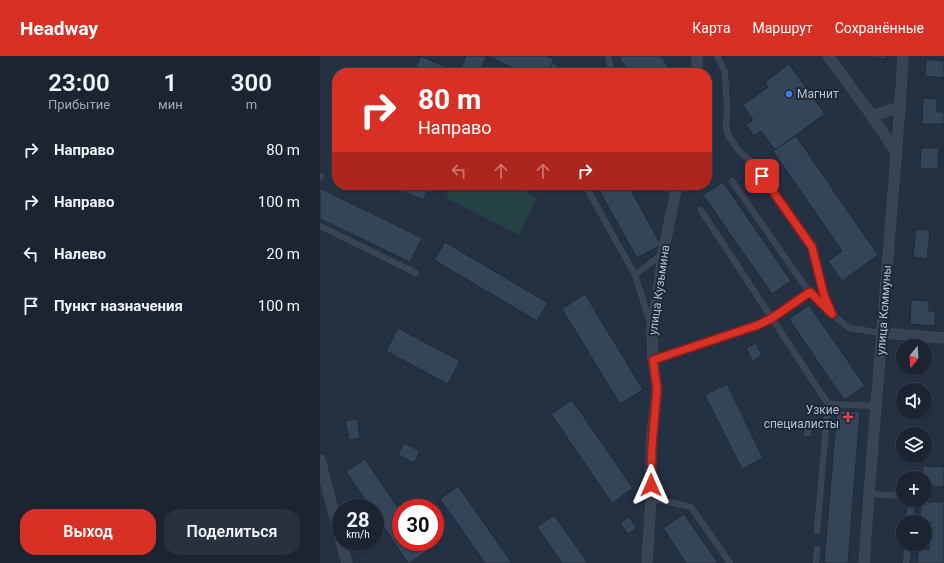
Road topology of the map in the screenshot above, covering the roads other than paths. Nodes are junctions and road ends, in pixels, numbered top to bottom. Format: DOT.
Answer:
graph roads {
  1 [pos="608,56"];
  2 [pos="697,56"];
  3 [pos="717,56"];
  4 [pos="828,56"];
  5 [pos="903,56"];
  6 [pos="611,68"];
  7 [pos="696,68"];
  8 [pos="900,107"];
  9 [pos="872,116"];
  10 [pos="896,152"];
  11 [pos="732,181"];
  12 [pos="588,190"];
  13 [pos="676,190"];
  14 [pos="701,210"];
  15 [pos="320,226"];
  16 [pos="663,253"];
  17 [pos="416,273"];
  18 [pos="634,275"];
  19 [pos="810,292"];
  20 [pos="832,314"];
  21 [pos="772,318"];
  22 [pos="652,328"];
  23 [pos="882,333"];
  24 [pos="944,338"];
  25 [pos="653,360"];
  26 [pos="828,404"];
  27 [pos="877,406"];
  28 [pos="320,460"];
  29 [pos="869,494"];
  30 [pos="896,496"];
  31 [pos="651,498"];
  32 [pos="332,507"];
  33 [pos="817,531"];
  34 [pos="817,549"];
  35 [pos="344,551"];
  36 [pos="907,551"];
  37 [pos="347,563"];
  38 [pos="647,563"];
  39 [pos="730,563"];
  40 [pos="816,563"];
  41 [pos="864,563"];
  42 [pos="906,563"];
  1 -- 6 [label="lane"];
  2 -- 7 [label="street"];
  3 -- 20 [label="lane"];
  4 -- 9 [label="street"];
  5 -- 8 [label="street, улица Коммуны"];
  8 -- 9 [label="street"];
  8 -- 10 [label="street, улица Коммуны"];
  9 -- 10 [label="street"];
  10 -- 23 [label="street, улица Коммуны"];
  11 -- 19 [label="lane"];
  12 -- 18 [label="lane"];
  13 -- 16 [label="street, улица Кузьмина"];
  14 -- 21 [label="lane"];
  15 -- 17 [label="lane"];
  16 -- 18 [label="lane"];
  16 -- 22 [label="street, улица Кузьмина"];
  18 -- 22 [label="lane"];
  19 -- 20 [label="lane"];
  19 -- 21 [label="lane"];
  20 -- 23 [label="lane"];
  21 -- 25 [label="lane"];
  21 -- 26 [label="lane"];
  22 -- 25 [label="street, улица Кузьмина"];
  23 -- 24 [label="street"];
  23 -- 27 [label="street, улица Коммуны"];
  25 -- 31 [label="street, улица Кузьмина"];
  26 -- 27 [label="lane"];
  26 -- 33 [label="lane"];
  27 -- 29 [label="street, улица Коммуны"];
  28 -- 32 [label="street"];
  29 -- 30 [label="lane"];
  29 -- 41 [label="street, улица Коммуны"];
  31 -- 38 [label="street, улица Кузьмина"];
  31 -- 39 [label="lane"];
  34 -- 40 [label="lane"];
  35 -- 37 [label="street"];
  36 -- 42 [label="lane"];
}
